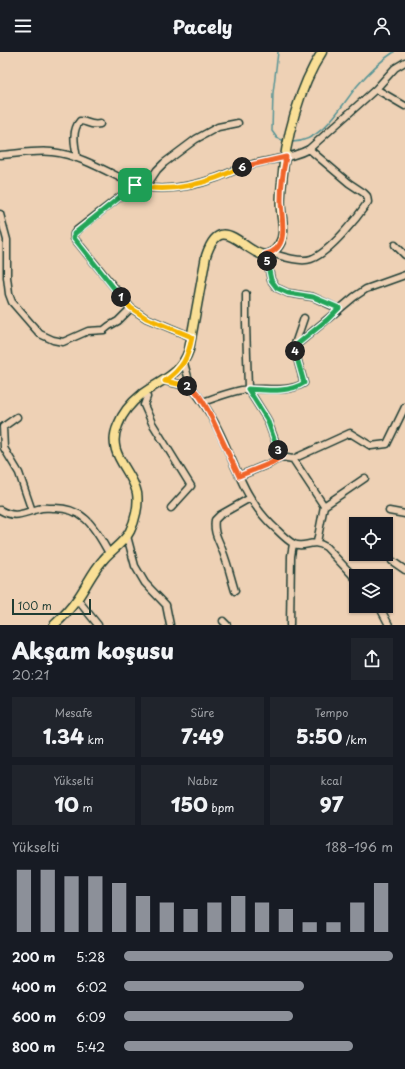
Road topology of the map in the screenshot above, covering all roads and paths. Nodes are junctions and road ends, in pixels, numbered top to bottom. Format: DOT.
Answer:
graph roads {
  1 [pos="322,52"];
  2 [pos="405,62"];
  3 [pos="376,89"];
  4 [pos="405,106"];
  5 [pos="238,123"];
  6 [pos="100,124"];
  7 [pos="309,150"];
  8 [pos="286,154"];
  9 [pos="0,155"];
  10 [pos="77,158"];
  11 [pos="135,185"];
  12 [pos="145,188"];
  13 [pos="0,214"];
  14 [pos="395,245"];
  15 [pos="268,254"];
  16 [pos="405,255"];
  17 [pos="405,275"];
  18 [pos="246,294"];
  19 [pos="131,308"];
  20 [pos="339,308"];
  21 [pos="304,318"];
  22 [pos="192,337"];
  23 [pos="294,347"];
  24 [pos="184,363"];
  25 [pos="165,381"];
  26 [pos="191,387"];
  27 [pos="248,389"];
  28 [pos="145,392"];
  29 [pos="203,402"];
  30 [pos="405,407"];
  31 [pos="17,416"];
  32 [pos="281,457"];
  33 [pos="293,459"];
  34 [pos="239,476"];
  35 [pos="365,478"];
  36 [pos="250,498"];
  37 [pos="324,506"];
  38 [pos="171,508"];
  39 [pos="0,510"];
  40 [pos="32,511"];
  41 [pos="389,511"];
  42 [pos="405,514"];
  43 [pos="127,536"];
  44 [pos="317,542"];
  45 [pos="293,544"];
  46 [pos="109,553"];
  47 [pos="392,561"];
  48 [pos="405,570"];
  49 [pos="349,572"];
  50 [pos="235,591"];
  51 [pos="77,599"];
  52 [pos="383,613"];
  53 [pos="54,625"];
  54 [pos="98,625"];
  55 [pos="170,625"];
  56 [pos="290,625"];
  57 [pos="389,625"];
  1 -- 8 [label="main road"];
  2 -- 3 [label="street"];
  3 -- 4 [label="street"];
  3 -- 7 [label="street"];
  5 -- 12 [label="street"];
  6 -- 10 [label="street"];
  7 -- 8 [label="street"];
  7 -- 15 [label="street"];
  8 -- 12 [label="street"];
  8 -- 15 [label="main road"];
  9 -- 10 [label="street"];
  10 -- 11 [label="street"];
  11 -- 12 [label="street"];
  11 -- 19 [label="street"];
  13 -- 19 [label="street"];
  14 -- 16 [label="street"];
  15 -- 20 [label="street"];
  15 -- 22 [label="main road"];
  17 -- 20 [label="street"];
  18 -- 27 [label="street"];
  19 -- 22 [label="street"];
  20 -- 23 [label="street"];
  21 -- 23 [label="street"];
  22 -- 24 [label="main road"];
  23 -- 27 [label="street"];
  24 -- 25 [label="main road"];
  24 -- 26 [label="street"];
  25 -- 26 [label="street"];
  25 -- 28 [label="main road"];
  26 -- 29 [label="street"];
  27 -- 29 [label="street"];
  27 -- 32 [label="street"];
  28 -- 38 [label="street"];
  28 -- 43 [label="main road"];
  29 -- 34 [label="street"];
  30 -- 33 [label="street"];
  31 -- 40 [label="street"];
  32 -- 33 [label="street"];
  32 -- 34 [label="street"];
  33 -- 37 [label="street"];
  34 -- 36 [label="street"];
  35 -- 37 [label="street"];
  36 -- 45 [label="street"];
  36 -- 50 [label="street"];
  37 -- 44 [label="street"];
  39 -- 40 [label="street"];
  40 -- 46 [label="street"];
  41 -- 42 [label="street"];
  43 -- 46 [label="main road"];
  43 -- 55 [label="street"];
  44 -- 45 [label="street"];
  44 -- 49 [label="street"];
  45 -- 56 [label="street"];
  46 -- 51 [label="main road"];
  47 -- 48 [label="street"];
  51 -- 53 [label="main road"];
  51 -- 54 [label="street"];
  52 -- 57 [label="street"];
}
